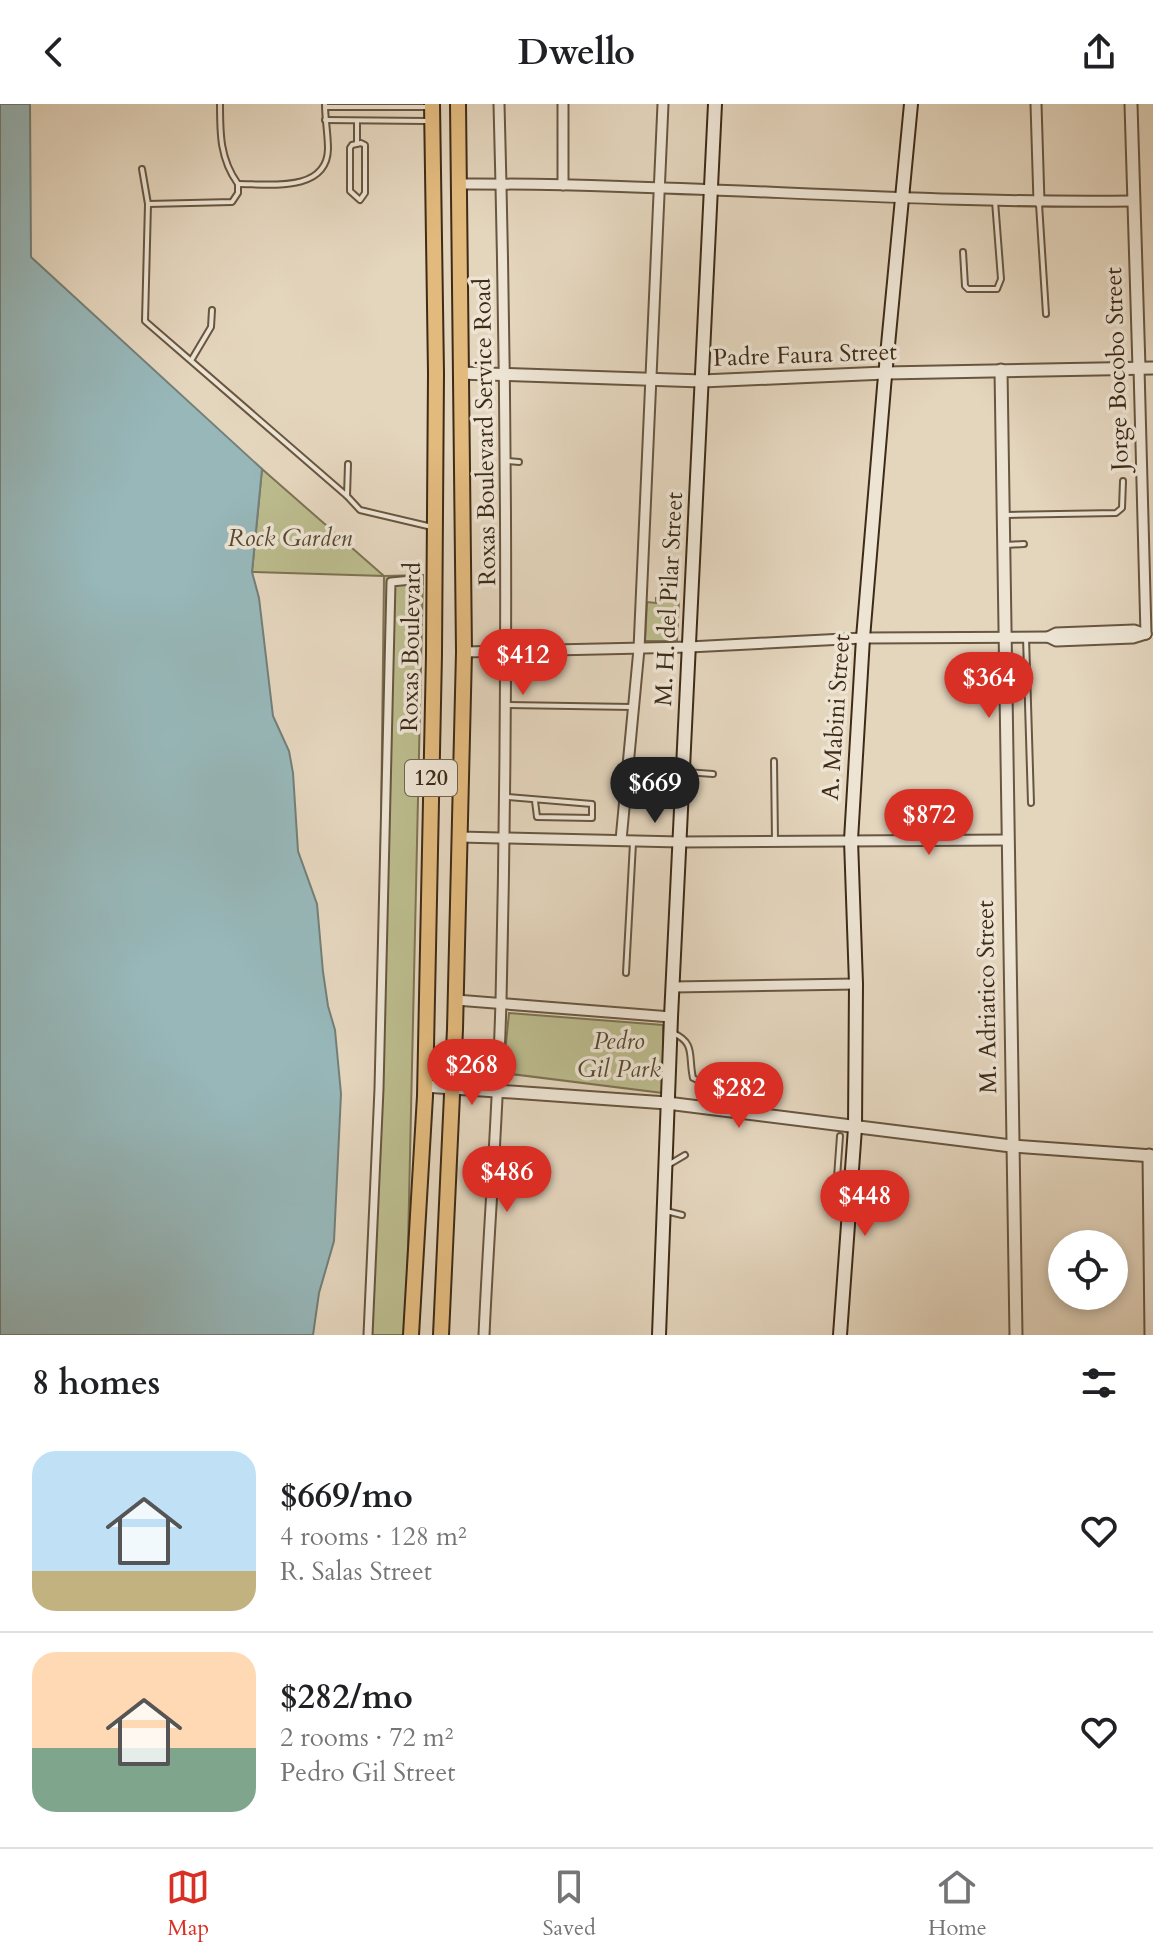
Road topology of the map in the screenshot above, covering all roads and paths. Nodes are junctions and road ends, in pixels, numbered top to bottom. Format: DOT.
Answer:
graph roads {
  1 [pos="220,104"];
  2 [pos="458,104"];
  3 [pos="499,104"];
  4 [pos="563,104"];
  5 [pos="663,104"];
  6 [pos="715,104"];
  7 [pos="911,104"];
  8 [pos="1036,104"];
  9 [pos="1131,104"];
  10 [pos="325,105"];
  11 [pos="432,111"];
  12 [pos="325,120"];
  13 [pos="357,121"];
  14 [pos="357,144"];
  15 [pos="142,169"];
  16 [pos="238,184"];
  17 [pos="459,184"];
  18 [pos="501,184"];
  19 [pos="563,185"];
  20 [pos="659,188"];
  21 [pos="711,190"];
  22 [pos="900,198"];
  23 [pos="995,201"];
  24 [pos="1133,201"];
  25 [pos="1039,202"];
  26 [pos="148,204"];
  27 [pos="963,252"];
  28 [pos="212,310"];
  29 [pos="1046,314"];
  30 [pos="192,359"];
  31 [pos="1139,368"];
  32 [pos="1153,368"];
  33 [pos="1001,370"];
  34 [pos="460,373"];
  35 [pos="885,373"];
  36 [pos="506,374"];
  37 [pos="650,379"];
  38 [pos="702,381"];
  39 [pos="507,461"];
  40 [pos="519,462"];
  41 [pos="348,464"];
  42 [pos="1123,481"];
  43 [pos="347,496"];
  44 [pos="1003,516"];
  45 [pos="434,527"];
  46 [pos="1024,544"];
  47 [pos="1004,545"];
  48 [pos="412,580"];
  49 [pos="1150,634"];
  50 [pos="1026,637"];
  51 [pos="863,638"];
  52 [pos="1005,638"];
  53 [pos="689,647"];
  54 [pos="639,649"];
  55 [pos="507,651"];
  56 [pos="464,652"];
  57 [pos="506,705"];
  58 [pos="634,707"];
  59 [pos="774,761"];
  60 [pos="683,772"];
  61 [pos="713,774"];
  62 [pos="505,797"];
  63 [pos="535,801"];
  64 [pos="1031,803"];
  65 [pos="460,837"];
  66 [pos="504,837"];
  67 [pos="621,840"];
  68 [pos="851,840"];
  69 [pos="1008,840"];
  70 [pos="634,841"];
  71 [pos="775,841"];
  72 [pos="680,842"];
  73 [pos="626,973"];
  74 [pos="856,984"];
  75 [pos="673,987"];
  76 [pos="456,1000"];
  77 [pos="501,1002"];
  78 [pos="671,1017"];
  79 [pos="671,1032"];
  80 [pos="425,1086"];
  81 [pos="451,1087"];
  82 [pos="497,1092"];
  83 [pos="667,1103"];
  84 [pos="715,1109"];
  85 [pos="855,1128"];
  86 [pos="840,1136"];
  87 [pos="1011,1146"];
  88 [pos="685,1155"];
  89 [pos="1151,1156"];
  90 [pos="665,1165"];
  91 [pos="663,1211"];
  92 [pos="682,1215"];
  93 [pos="848,1219"];
  94 [pos="1152,1240"];
  95 [pos="368,1335"];
  96 [pos="411,1335"];
  97 [pos="441,1335"];
  98 [pos="484,1335"];
  99 [pos="659,1335"];
  100 [pos="840,1335"];
  101 [pos="1016,1335"];
  102 [pos="1151,1335"];
  1 -- 16 [label="lane"];
  2 -- 17 [label="highway, Roxas Boulevard / 120"];
  3 -- 18 [label="street, Roxas Boulevard Service Road"];
  4 -- 19 [label="street"];
  5 -- 20 [label="street"];
  6 -- 21 [label="main road, M. H. del Pilar Street"];
  7 -- 22 [label="main road, A. Mabini Street"];
  8 -- 25 [label="street"];
  9 -- 24 [label="street, Jorge Bocobo Street"];
  10 -- 11 [label="lane"];
  10 -- 12 [label="lane"];
  11 -- 13 [label="lane"];
  11 -- 45 [label="highway, Roxas Boulevard / 120"];
  12 -- 13 [label="lane"];
  12 -- 16 [label="lane"];
  13 -- 14 [label="lane"];
  14 -- 14 [label="lane"];
  15 -- 26 [label="lane"];
  16 -- 26 [label="lane"];
  17 -- 18 [label="street"];
  17 -- 34 [label="highway, Roxas Boulevard / 120"];
  18 -- 19 [label="street"];
  18 -- 36 [label="street, Roxas Boulevard Service Road"];
  19 -- 20 [label="street"];
  20 -- 21 [label="street"];
  20 -- 37 [label="street"];
  21 -- 22 [label="street"];
  21 -- 38 [label="main road, M. H. del Pilar Street"];
  22 -- 23 [label="street"];
  22 -- 35 [label="main road, A. Mabini Street"];
  23 -- 25 [label="street"];
  23 -- 27 [label="lane"];
  24 -- 25 [label="street"];
  24 -- 31 [label="street, Jorge Bocobo Street"];
  25 -- 29 [label="lane"];
  26 -- 30 [label="lane"];
  28 -- 30 [label="lane"];
  30 -- 43 [label="lane"];
  31 -- 32 [label="street, Padre Faura Street"];
  31 -- 33 [label="street, Padre Faura Street"];
  31 -- 49 [label="street, Jorge Bocobo Street"];
  33 -- 35 [label="street, Padre Faura Street"];
  33 -- 44 [label="street, M. Adriatico Street"];
  34 -- 36 [label="street, Padre Faura Street"];
  34 -- 56 [label="highway, Roxas Boulevard / 120"];
  35 -- 38 [label="street, Padre Faura Street"];
  35 -- 51 [label="main road, A. Mabini Street"];
  36 -- 37 [label="street, Padre Faura Street"];
  36 -- 39 [label="street, Roxas Boulevard Service Road"];
  37 -- 38 [label="street, Padre Faura Street"];
  37 -- 54 [label="street"];
  38 -- 53 [label="main road, M. H. del Pilar Street"];
  39 -- 40 [label="lane"];
  39 -- 55 [label="street, Roxas Boulevard Service Road"];
  41 -- 43 [label="lane"];
  42 -- 44 [label="lane"];
  43 -- 45 [label="lane"];
  44 -- 47 [label="street, M. Adriatico Street"];
  45 -- 80 [label="highway, Roxas Boulevard / 120"];
  46 -- 47 [label="lane"];
  47 -- 52 [label="street, M. Adriatico Street"];
  48 -- 95 [label="street"];
  49 -- 50 [label="street"];
  50 -- 52 [label="street"];
  50 -- 64 [label="lane"];
  51 -- 52 [label="street"];
  51 -- 53 [label="street"];
  51 -- 68 [label="main road, A. Mabini Street"];
  52 -- 69 [label="street, M. Adriatico Street"];
  53 -- 54 [label="street"];
  53 -- 60 [label="main road, M. H. del Pilar Street"];
  54 -- 55 [label="street"];
  54 -- 58 [label="street"];
  55 -- 56 [label="street"];
  55 -- 57 [label="street, Roxas Boulevard Service Road"];
  56 -- 65 [label="highway, Roxas Boulevard / 120"];
  57 -- 58 [label="lane"];
  57 -- 62 [label="street, Roxas Boulevard Service Road"];
  58 -- 67 [label="street"];
  59 -- 71 [label="lane"];
  60 -- 61 [label="lane"];
  60 -- 72 [label="main road, M. H. del Pilar Street"];
  62 -- 63 [label="lane"];
  62 -- 66 [label="street, Roxas Boulevard Service Road"];
  63 -- 63 [label="lane"];
  65 -- 66 [label="street"];
  65 -- 76 [label="highway, Roxas Boulevard / 120"];
  66 -- 67 [label="street"];
  66 -- 77 [label="street, Roxas Boulevard Service Road"];
  67 -- 70 [label="street"];
  68 -- 69 [label="street"];
  68 -- 71 [label="street"];
  68 -- 74 [label="main road, A. Mabini Street"];
  69 -- 87 [label="street, M. Adriatico Street"];
  70 -- 72 [label="street"];
  70 -- 73 [label="lane"];
  71 -- 72 [label="street"];
  72 -- 75 [label="main road, M. H. del Pilar Street"];
  74 -- 75 [label="street"];
  74 -- 85 [label="main road, A. Mabini Street"];
  75 -- 78 [label="main road, M. H. del Pilar Street"];
  76 -- 77 [label="street"];
  76 -- 81 [label="highway, Roxas Boulevard / 120"];
  77 -- 78 [label="street"];
  77 -- 82 [label="street, Roxas Boulevard Service Road"];
  78 -- 79 [label="main road, M. H. del Pilar Street"];
  79 -- 83 [label="main road, M. H. del Pilar Street"];
  79 -- 84 [label="lane"];
  80 -- 81 [label="street"];
  80 -- 96 [label="highway, Roxas Boulevard / 120"];
  81 -- 82 [label="street"];
  81 -- 97 [label="highway, Roxas Boulevard / 120"];
  82 -- 83 [label="street"];
  82 -- 98 [label="street, Roxas Boulevard Service Road"];
  83 -- 84 [label="street"];
  83 -- 90 [label="main road, M. H. del Pilar Street"];
  84 -- 85 [label="street"];
  85 -- 87 [label="street"];
  85 -- 93 [label="main road, A. Mabini Street"];
  86 -- 93 [label="lane"];
  87 -- 89 [label="street"];
  87 -- 101 [label="street, M. Adriatico Street"];
  88 -- 90 [label="lane"];
  89 -- 94 [label="street"];
  90 -- 91 [label="main road, M. H. del Pilar Street"];
  91 -- 92 [label="lane"];
  91 -- 99 [label="main road, M. H. del Pilar Street"];
  93 -- 100 [label="main road, A. Mabini Street"];
  94 -- 102 [label="street"];
}
